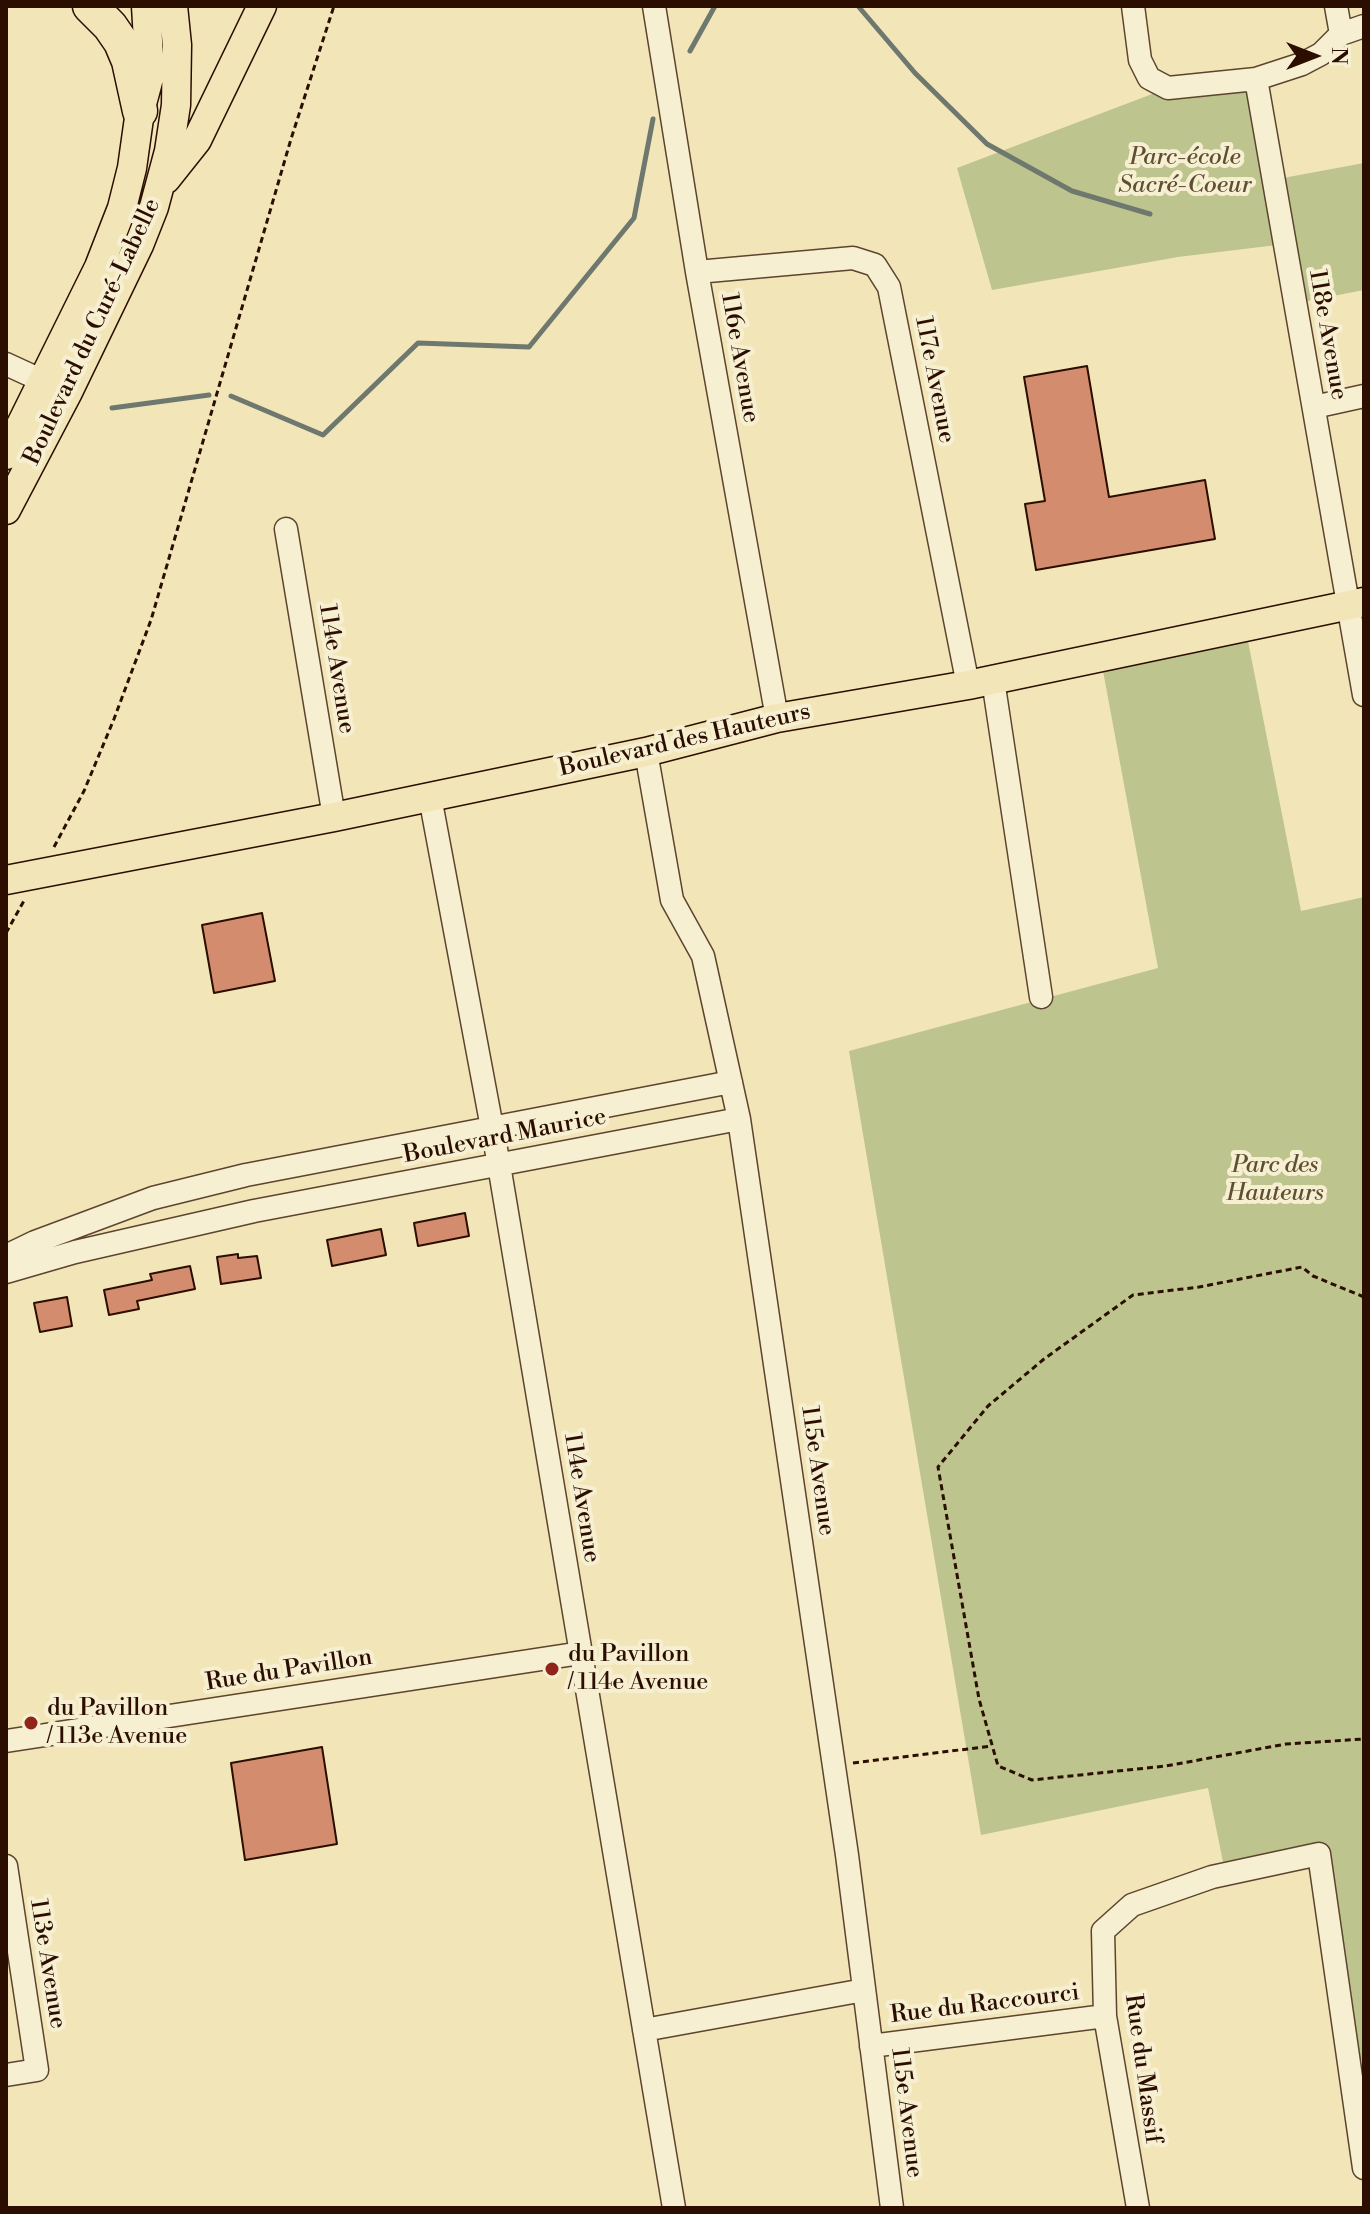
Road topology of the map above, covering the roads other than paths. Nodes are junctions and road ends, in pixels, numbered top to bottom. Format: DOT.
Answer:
graph roads {
  1 [pos="90,6"];
  2 [pos="146,6"];
  3 [pos="173,6"];
  4 [pos="262,6"];
  5 [pos="654,6"];
  6 [pos="1133,6"];
  7 [pos="1336,6"];
  8 [pos="1364,26"];
  9 [pos="1341,34"];
  10 [pos="1256,79"];
  11 [pos="140,111"];
  12 [pos="160,186"];
  13 [pos="697,272"];
  14 [pos="6,364"];
  15 [pos="56,387"];
  16 [pos="1364,396"];
  17 [pos="1314,407"];
  18 [pos="6,455"];
  19 [pos="6,510"];
  20 [pos="286,529"];
  21 [pos="1356,604"];
  22 [pos="981,682"];
  23 [pos="1364,695"];
  24 [pos="777,718"];
  25 [pos="646,752"];
  26 [pos="430,797"];
  27 [pos="334,817"];
  28 [pos="16,889"];
  29 [pos="1041,997"];
  30 [pos="731,1082"];
  31 [pos="739,1119"];
  32 [pos="492,1127"];
  33 [pos="499,1165"];
  34 [pos="279,1169"];
  35 [pos="281,1206"];
  36 [pos="6,1256"];
  37 [pos="6,1272"];
  38 [pos="581,1653"];
  39 [pos="6,1741"];
  40 [pos="6,1866"];
  41 [pos="864,1990"];
  42 [pos="1105,2016"];
  43 [pos="644,2030"];
  44 [pos="871,2046"];
  45 [pos="6,2075"];
  46 [pos="1364,2168"];
  47 [pos="674,2208"];
  48 [pos="892,2208"];
  49 [pos="1138,2208"];
  1 -- 11 [label="highway"];
  2 -- 11 [label="main road, Boulevard du Curé-Labelle"];
  3 -- 12 [label="main road, Boulevard du Curé-Labelle"];
  4 -- 12 [label="main road"];
  5 -- 13 [label="street, 116e Avenue"];
  6 -- 10 [label="street"];
  7 -- 9 [label="street"];
  8 -- 9 [label="street"];
  9 -- 10 [label="street"];
  10 -- 17 [label="street, 118e Avenue"];
  11 -- 15 [label="main road, Boulevard du Curé-Labelle"];
  12 -- 15 [label="main road, Boulevard du Curé-Labelle"];
  13 -- 22 [label="street, 117e Avenue"];
  13 -- 24 [label="street, 116e Avenue"];
  14 -- 15 [label="street"];
  15 -- 18 [label="main road, Boulevard du Curé-Labelle"];
  15 -- 19 [label="main road, Boulevard du Curé-Labelle"];
  16 -- 17 [label="street"];
  17 -- 21 [label="street, 118e Avenue"];
  20 -- 27 [label="street, 114e Avenue"];
  21 -- 22 [label="main road, Boulevard des Hauteurs"];
  21 -- 23 [label="street, 118e Avenue"];
  22 -- 24 [label="main road, Boulevard des Hauteurs"];
  22 -- 29 [label="street, 117e Avenue"];
  24 -- 25 [label="main road, Boulevard des Hauteurs"];
  25 -- 26 [label="main road, Boulevard des Hauteurs"];
  25 -- 30 [label="street, 115e Avenue"];
  26 -- 27 [label="main road, Boulevard des Hauteurs"];
  26 -- 32 [label="street, 114e Avenue"];
  27 -- 28 [label="main road, Boulevard des Hauteurs"];
  30 -- 31 [label="street, 115e Avenue"];
  30 -- 32 [label="street, Boulevard Maurice"];
  31 -- 33 [label="street, Boulevard Maurice"];
  31 -- 41 [label="street, 115e Avenue"];
  32 -- 33 [label="street, 114e Avenue"];
  32 -- 34 [label="street, Boulevard Maurice"];
  33 -- 35 [label="street, Boulevard Maurice"];
  33 -- 38 [label="street, 114e Avenue"];
  34 -- 35 [label="street"];
  34 -- 36 [label="street, Boulevard Maurice"];
  35 -- 37 [label="street, Boulevard Maurice"];
  38 -- 39 [label="street, Rue du Pavillon"];
  38 -- 43 [label="street, 114e Avenue"];
  40 -- 45 [label="street, 113e Avenue"];
  41 -- 43 [label="street, Rue du Raccourci"];
  41 -- 44 [label="street, 115e Avenue"];
  42 -- 44 [label="street, Rue du Raccourci"];
  42 -- 46 [label="street, Rue du Massif"];
  42 -- 49 [label="street, Rue du Massif"];
  43 -- 47 [label="street, 114e Avenue"];
  44 -- 48 [label="street, 115e Avenue"];
}
